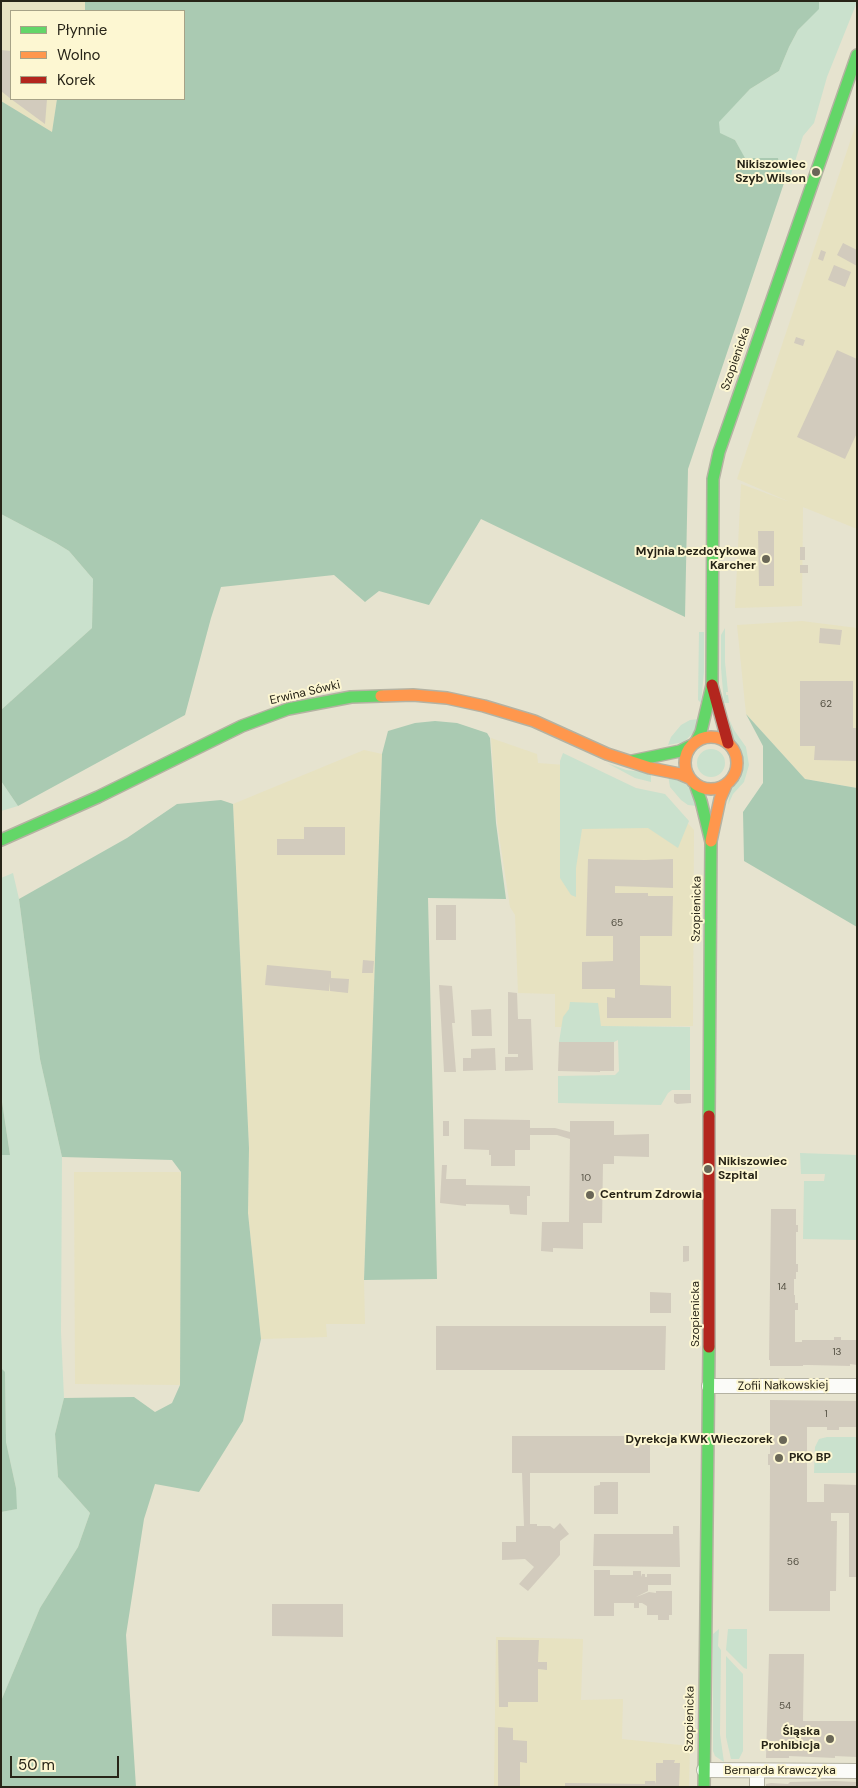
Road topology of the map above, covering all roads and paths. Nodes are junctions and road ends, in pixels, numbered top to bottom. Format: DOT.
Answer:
graph roads {
  1 [pos="857,55"];
  2 [pos="712,685"];
  3 [pos="694,743"];
  4 [pos="728,743"];
  5 [pos="632,761"];
  6 [pos="692,781"];
  7 [pos="726,785"];
  8 [pos="1,840"];
  9 [pos="711,842"];
  10 [pos="709,1386"];
  11 [pos="857,1386"];
  12 [pos="704,1770"];
  13 [pos="757,1771"];
  14 [pos="857,1771"];
  15 [pos="704,1787"];
  16 [pos="757,1787"];
  1 -- 2 [label="street, Szopienicka"];
  2 -- 3 [label="street, Szopienicka"];
  2 -- 4 [label="street, Szopienicka"];
  3 -- 4 [label="street"];
  3 -- 5 [label="street, Erwina Sówki"];
  3 -- 6 [label="street"];
  4 -- 7 [label="street"];
  5 -- 6 [label="street, Erwina Sówki"];
  5 -- 8 [label="street, Erwina Sówki"];
  6 -- 7 [label="street"];
  6 -- 9 [label="street, Szopienicka"];
  7 -- 9 [label="street, Szopienicka"];
  9 -- 10 [label="street, Szopienicka"];
  10 -- 11 [label="street, Zofii Nałkowskiej"];
  10 -- 12 [label="street, Szopienicka"];
  12 -- 13 [label="street, Bernarda Krawczyka"];
  12 -- 15 [label="street, Szopienicka"];
  13 -- 14 [label="street, Bernarda Krawczyka"];
  13 -- 16 [label="street"];
}
